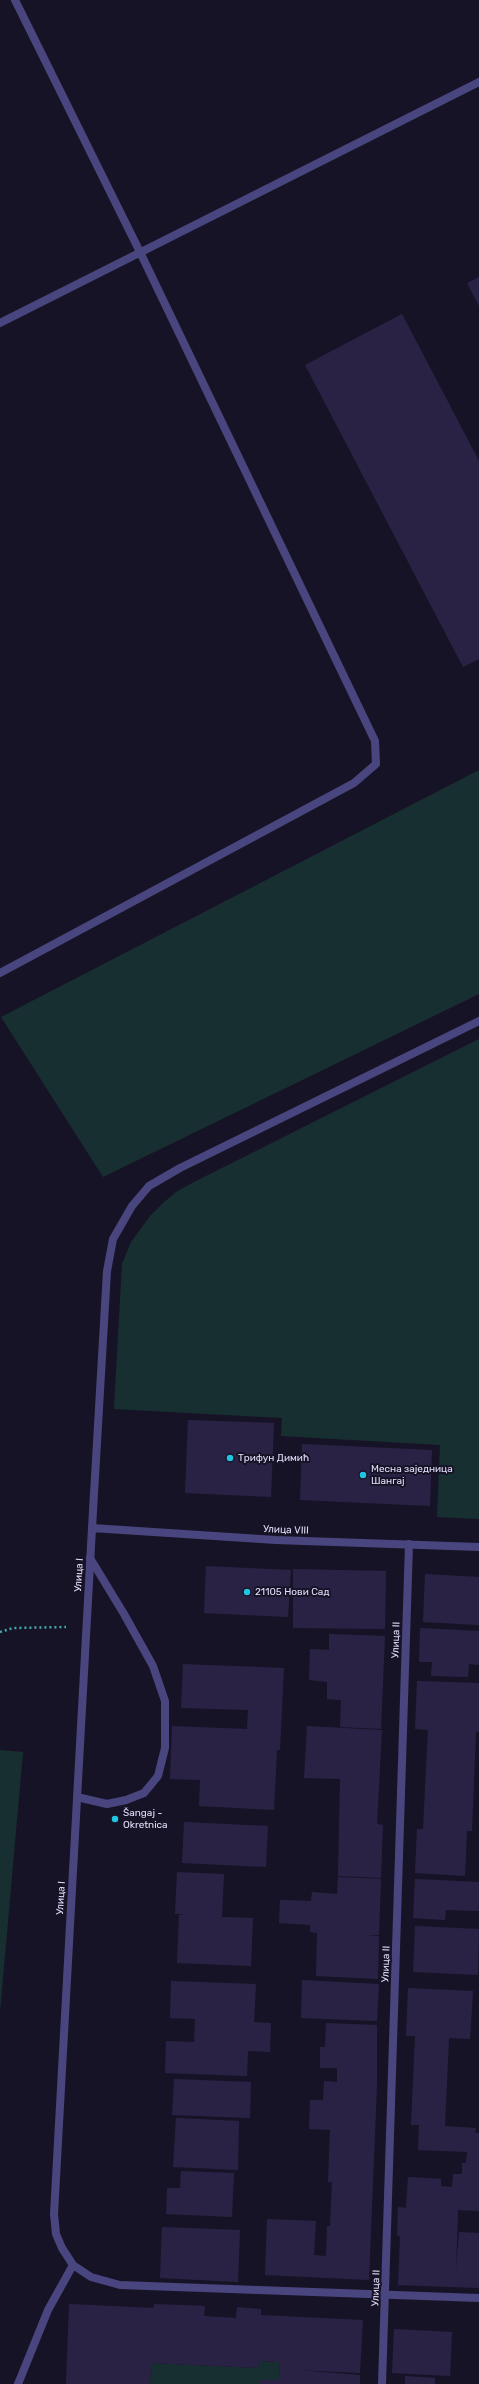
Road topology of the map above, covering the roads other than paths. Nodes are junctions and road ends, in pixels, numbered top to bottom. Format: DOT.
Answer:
graph roads {
  1 [pos="15,0"];
  2 [pos="479,82"];
  3 [pos="140,252"];
  4 [pos="0,323"];
  5 [pos="0,973"];
  6 [pos="479,1021"];
  7 [pos="92,1528"];
  8 [pos="409,1544"];
  9 [pos="479,1547"];
  10 [pos="90,1558"];
  11 [pos="77,1797"];
  12 [pos="73,2264"];
  13 [pos="386,2295"];
  14 [pos="479,2298"];
  15 [pos="18,2384"];
  16 [pos="382,2384"];
  1 -- 3 [label="street"];
  2 -- 3 [label="street"];
  3 -- 4 [label="street"];
  3 -- 5 [label="street"];
  6 -- 7 [label="street, Улица I"];
  7 -- 8 [label="street, Улица VIII"];
  7 -- 10 [label="street, Улица I"];
  8 -- 9 [label="street, Улица VIII"];
  8 -- 13 [label="street, Улица II"];
  10 -- 11 [label="street, Улица I"];
  10 -- 11 [label="street"];
  11 -- 12 [label="street, Улица I"];
  12 -- 13 [label="street, Улица I"];
  12 -- 15 [label="street"];
  13 -- 14 [label="street, Улица I"];
  13 -- 16 [label="street, Улица II"];
}
